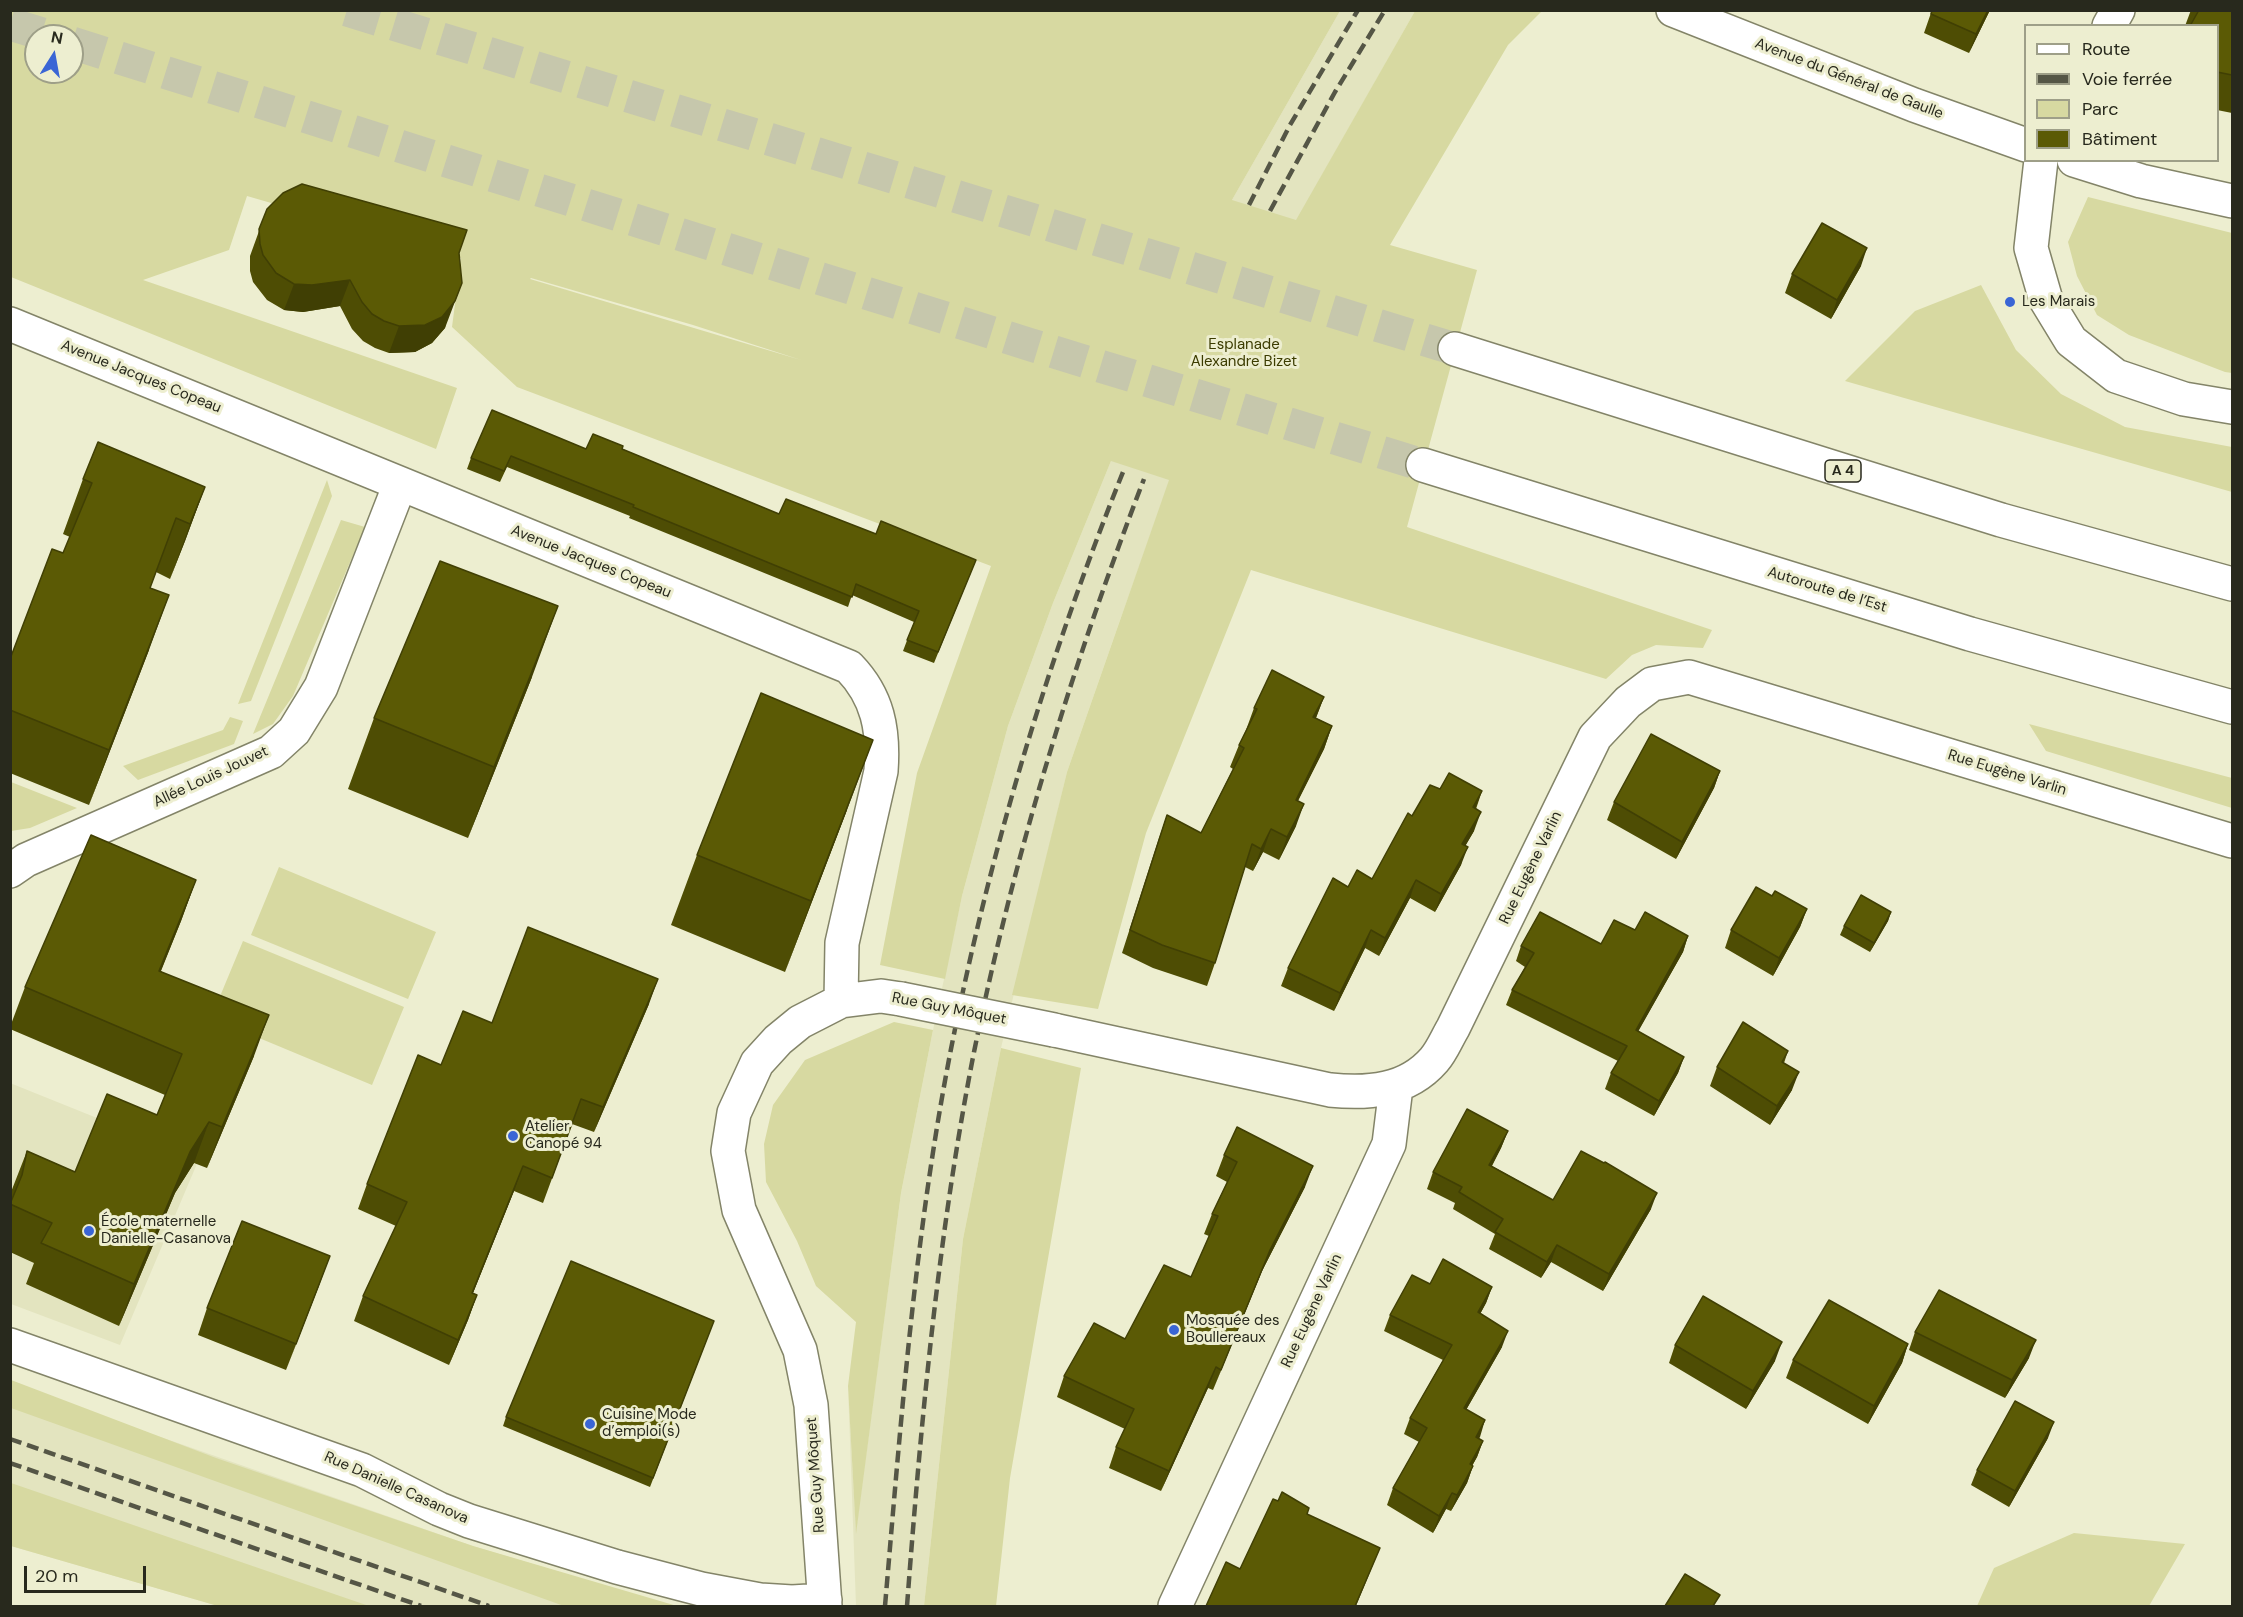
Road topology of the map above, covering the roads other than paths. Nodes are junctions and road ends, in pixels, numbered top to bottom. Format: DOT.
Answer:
graph roads {
  1 [pos="1673,10"];
  2 [pos="2118,10"];
  3 [pos="2110,24"];
  4 [pos="2024,145"];
  5 [pos="2041,162"];
  6 [pos="2080,162"];
  7 [pos="2232,201"];
  8 [pos="10,324"];
  9 [pos="1455,349"];
  10 [pos="2232,407"];
  11 [pos="1423,465"];
  12 [pos="400,484"];
  13 [pos="2232,584"];
  14 [pos="2232,707"];
  15 [pos="2232,841"];
  16 [pos="10,871"];
  17 [pos="841,1001"];
  18 [pos="1395,1087"];
  19 [pos="10,1345"];
  20 [pos="825,1603"];
  21 [pos="1175,1606"];
  1 -- 4 [label="main road, Avenue du Général de Gaulle"];
  2 -- 3 [label="main road"];
  5 -- 10 [label="main road"];
  6 -- 7 [label="main road"];
  8 -- 12 [label="main road, Avenue Jacques Copeau"];
  9 -- 13 [label="main road, A 4"];
  11 -- 14 [label="main road, Autoroute de l’Est"];
  12 -- 16 [label="main road, Allée Louis Jouvet"];
  12 -- 17 [label="main road, Avenue Jacques Copeau"];
  15 -- 18 [label="main road, Rue Eugène Varlin"];
  17 -- 18 [label="main road, Rue Guy Môquet, bridge"];
  17 -- 20 [label="main road, Rue Guy Môquet"];
  18 -- 21 [label="main road, Rue Eugène Varlin"];
  19 -- 20 [label="main road, Rue Danielle Casanova"];
}
